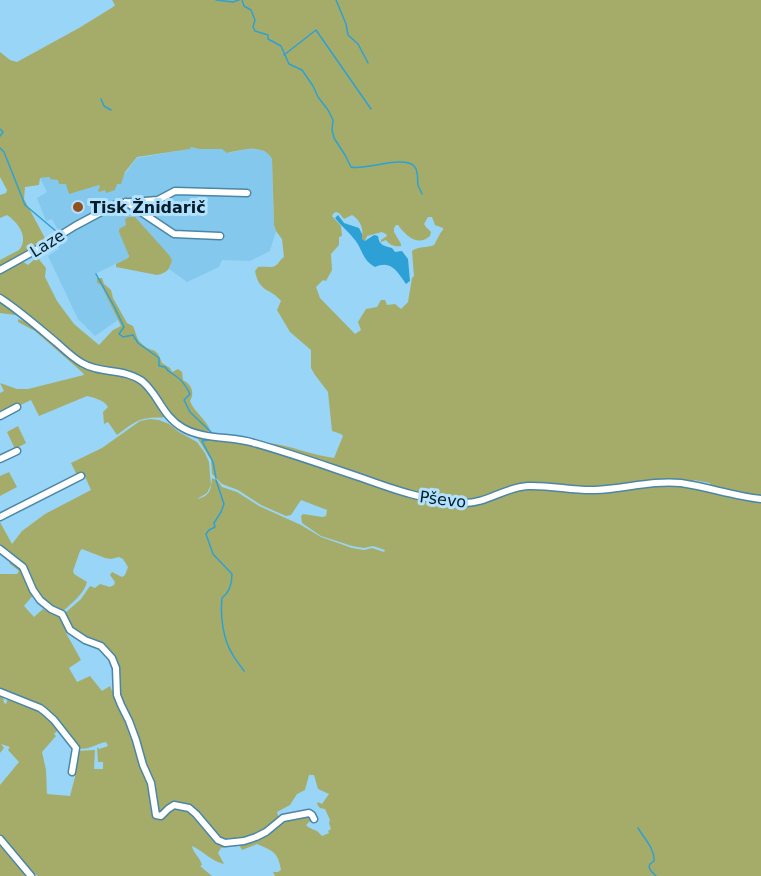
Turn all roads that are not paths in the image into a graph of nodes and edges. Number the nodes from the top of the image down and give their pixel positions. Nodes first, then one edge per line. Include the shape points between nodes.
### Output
1 (247, 194) dead end
2 (126, 202) junction
3 (219, 236) dead end
4 (0, 270) edge
5 (0, 298) edge
6 (17, 407) dead end
7 (0, 416) edge
8 (17, 451) dead end
9 (0, 459) edge
10 (81, 476) dead end
11 (761, 499) edge
12 (0, 517) edge
13 (0, 549) edge
14 (0, 692) edge
15 (72, 772) dead end
16 (314, 819) dead end
17 (0, 839) edge
18 (31, 876) edge

1 - 2 street, Laze via 175,191 158,200
2 - 3 street via 174,234
2 - 4 street, Laze via 75,226
5 - 11 street, Pševo via 82,363 141,380 170,418 193,433 250,442 400,492 472,503 526,486 578,491 661,482
6 - 7 street
8 - 9 street
10 - 12 street
13 - 16 street via 23,567 40,600 62,614 70,630 101,646 115,662 117,695 151,783 156,816 174,805 189,808 218,840 230,843 261,835 289,816 309,813
14 - 15 street via 40,708 54,720 76,748
17 - 18 street

